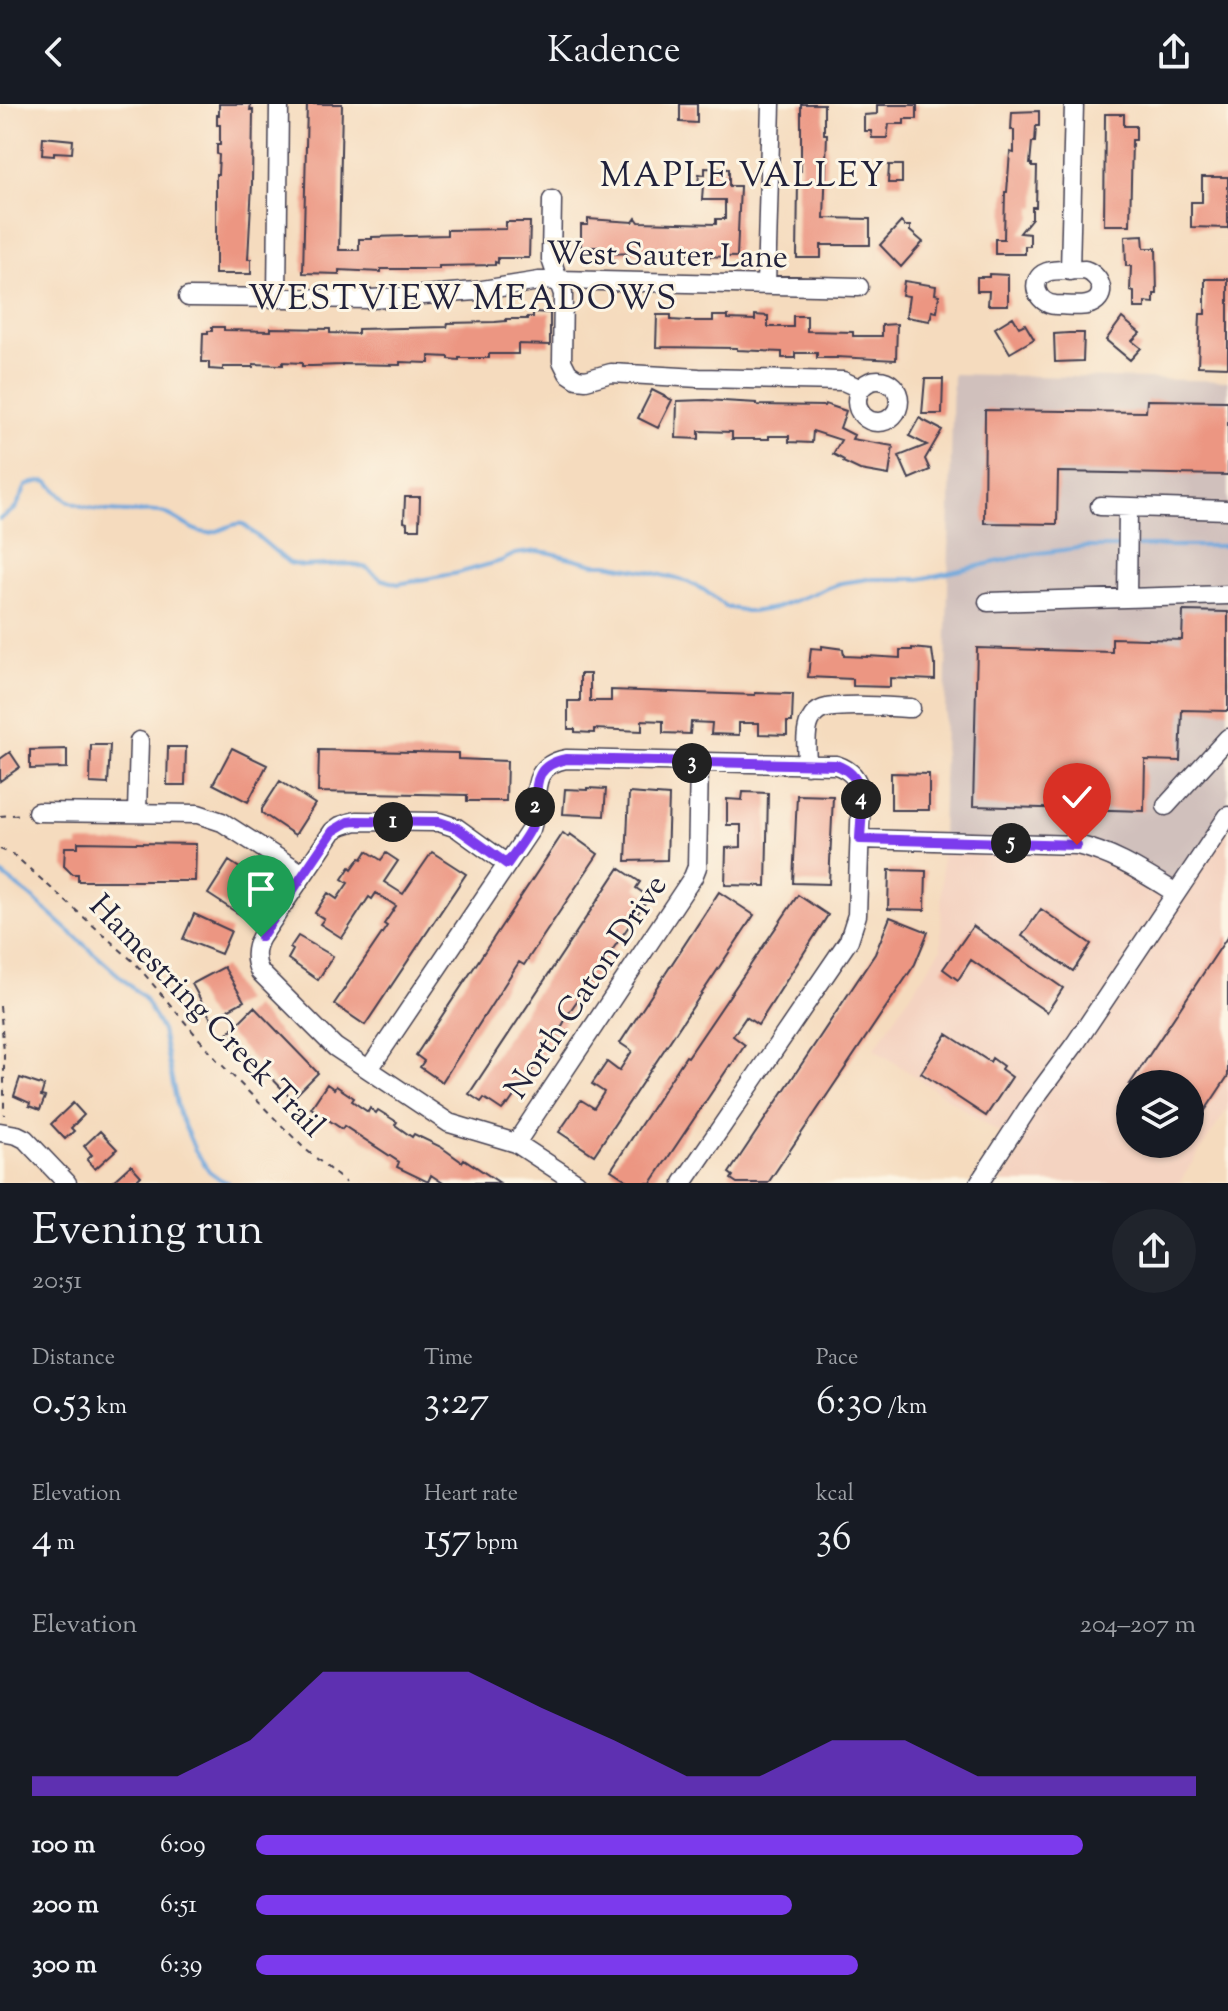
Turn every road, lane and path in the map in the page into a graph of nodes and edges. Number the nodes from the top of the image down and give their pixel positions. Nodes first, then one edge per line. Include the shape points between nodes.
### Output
1 (279, 104) edge
2 (771, 104) edge
3 (1074, 104) edge
4 (552, 200) dead end
5 (1070, 271) dead end
6 (559, 280) junction
7 (766, 285) junction
8 (859, 287) dead end
9 (188, 297) dead end
10 (277, 298) junction
11 (861, 389) dead end
12 (1100, 506) dead end
13 (1128, 508) junction
14 (1228, 510) edge
15 (1228, 595) edge
16 (1127, 598) junction
17 (988, 602) dead end
18 (911, 708) dead end
19 (1228, 738) edge
20 (139, 741) dead end
21 (699, 763) junction
22 (807, 765) junction
23 (1166, 806) dead end
24 (37, 812) joint
25 (137, 812) junction
26 (0, 816) edge
27 (1228, 816) edge
28 (860, 839) junction
29 (0, 849) edge
30 (507, 864) junction
31 (303, 874) junction
32 (1176, 893) junction
33 (0, 1006) edge
34 (369, 1069) junction
35 (7, 1133) edge
36 (516, 1143) junction
37 (67, 1183) edge
38 (346, 1183) edge
39 (577, 1183) edge
40 (683, 1183) edge
41 (979, 1183) edge

1 - 10 street
2 - 7 street
3 - 5 street
4 - 6 street via 551,259
6 - 7 street, West Sauter Lane
6 - 10 street, West Sauter Lane via 372,299
6 - 11 street via 562,361 577,379 611,373 843,381
7 - 8 street, West Sauter Lane
9 - 10 street, West Sauter Lane
12 - 13 street
13 - 14 street
13 - 16 street
15 - 16 street
16 - 17 street
18 - 22 street via 817,712 807,728
19 - 23 street
20 - 25 street
21 - 22 street
21 - 30 street via 566,759 547,766 536,785 531,829
21 - 36 street, North Caton Drive via 693,877
22 - 28 street via 836,765 854,775 861,794
24 - 25 street
24 - 26 path
25 - 31 street via 210,816
27 - 32 street
28 - 32 street via 1077,845 1119,858
28 - 40 street via 857,915 849,940
29 - 38 path, Hamestring Creek Trail via 14,855 135,963 216,1059
30 - 31 street via 449,824 356,821 333,831
30 - 34 street
31 - 34 street via 257,943 260,972 335,1047
32 - 41 street
33 - 35 path
34 - 36 street via 449,1123
35 - 37 street via 25,1139
36 - 39 street

